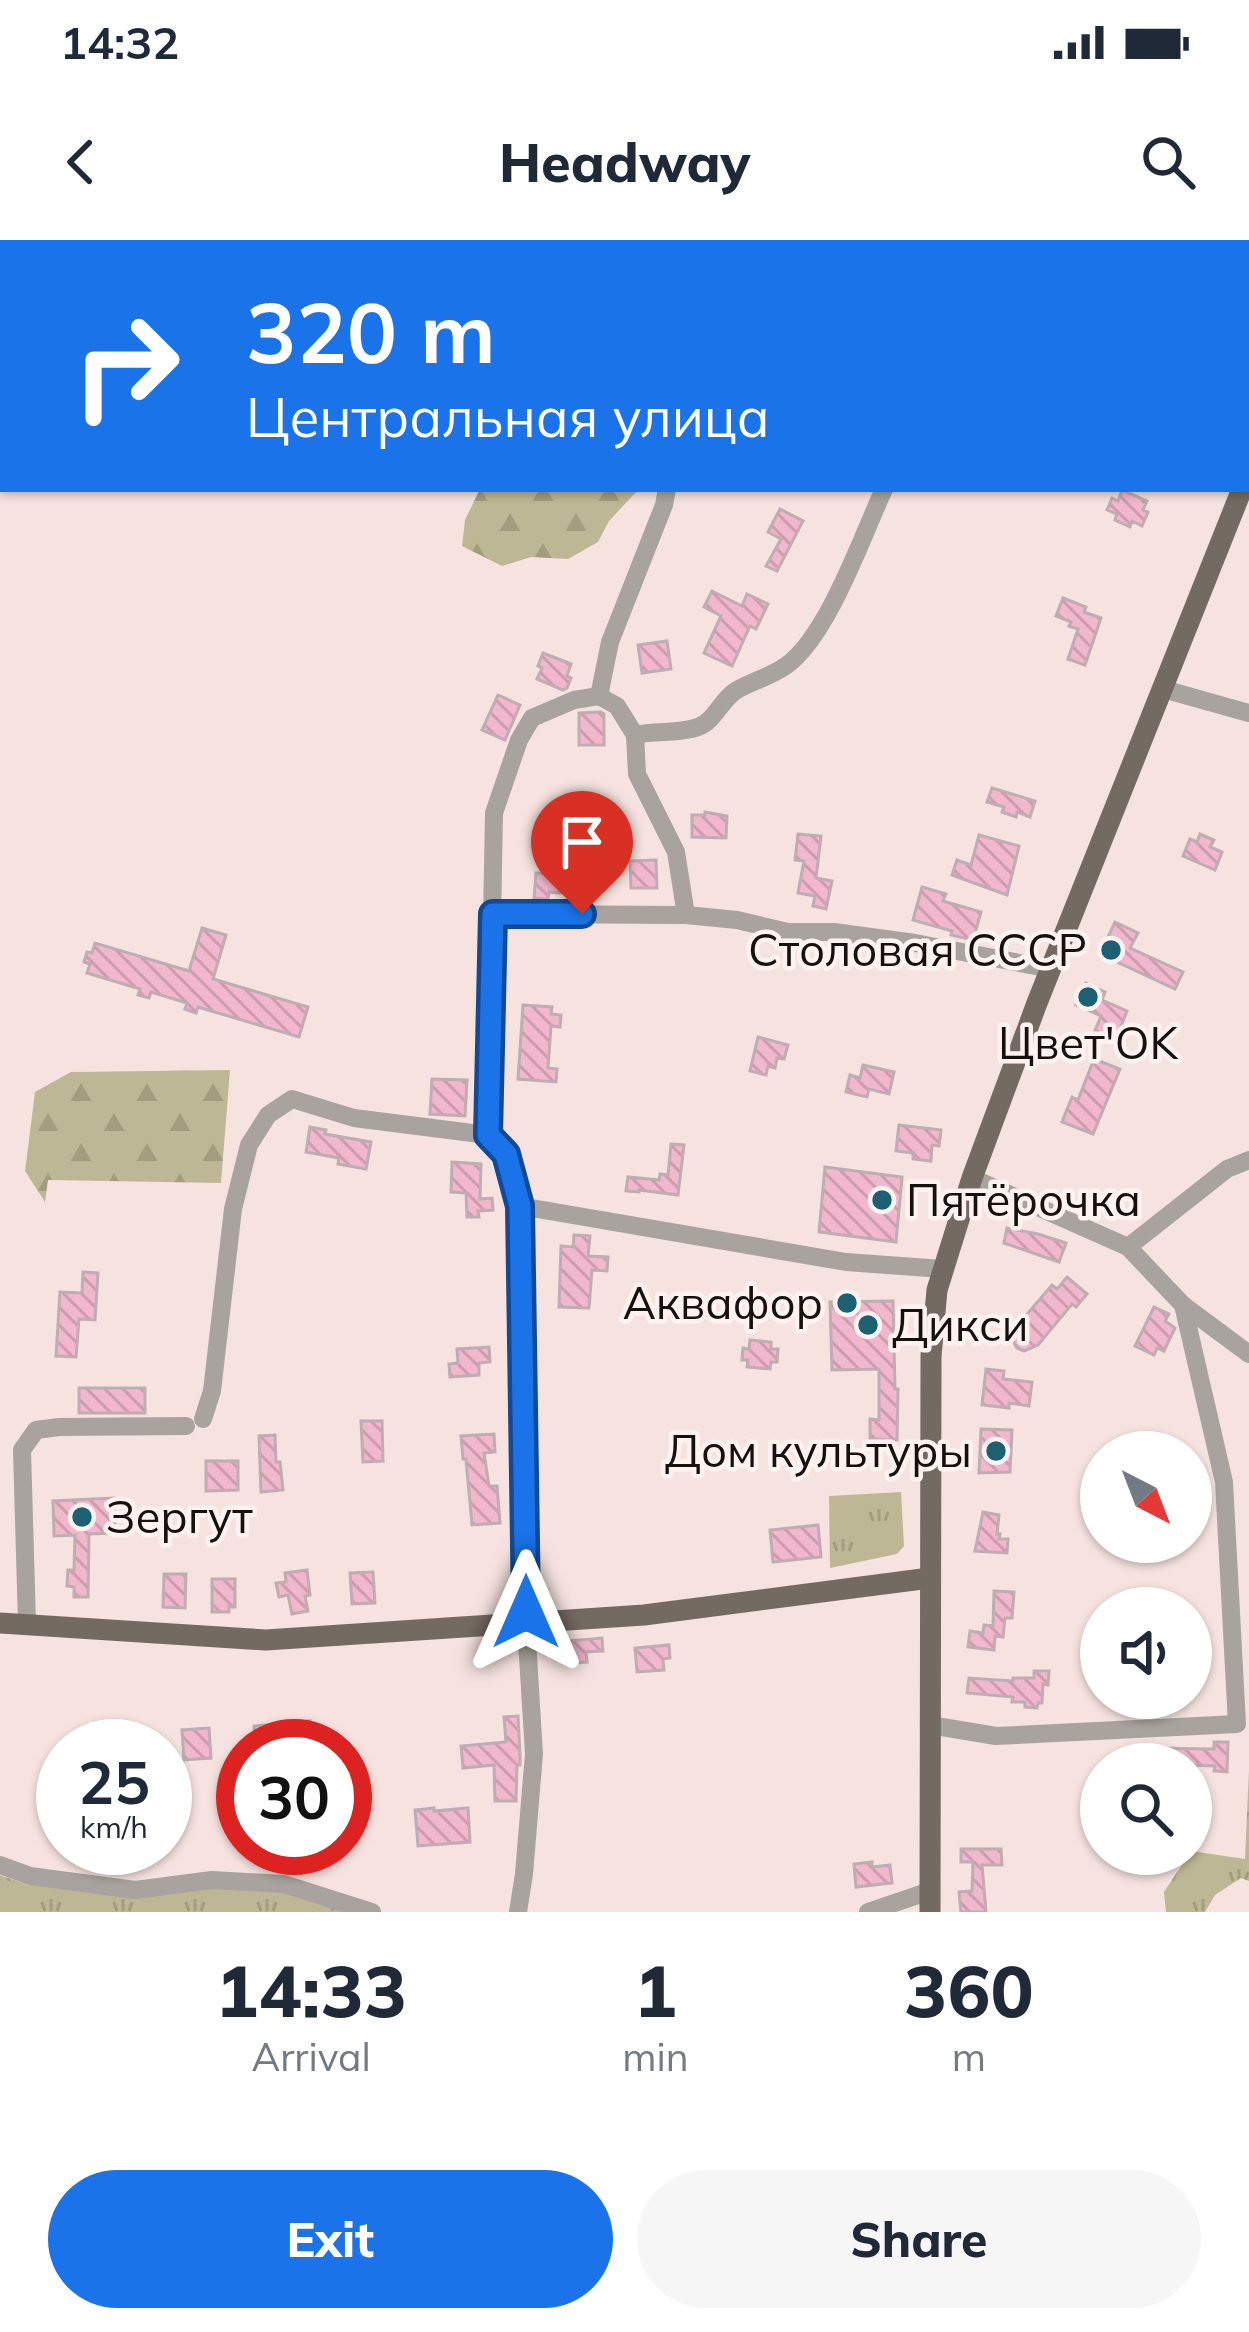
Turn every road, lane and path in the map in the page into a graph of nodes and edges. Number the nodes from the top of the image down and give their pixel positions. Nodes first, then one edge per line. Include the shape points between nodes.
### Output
1 (666, 492) edge
2 (883, 492) edge
3 (1241, 492) edge
4 (1162, 688) junction
5 (599, 696) junction
6 (1249, 713) edge
7 (635, 735) junction
8 (493, 914) junction
9 (686, 915) junction
10 (1051, 969) junction
11 (488, 1135) junction
12 (1249, 1160) edge
13 (972, 1178) junction
14 (520, 1206) junction
15 (1128, 1247) junction
16 (944, 1269) junction
17 (1183, 1305) junction
18 (1249, 1354) edge
19 (930, 1578) junction
20 (0, 1622) edge
21 (27, 1624) junction
22 (526, 1624) junction
23 (930, 1725) junction
24 (0, 1865) edge
25 (930, 1902) edge
26 (372, 1912) edge
27 (518, 1912) edge
28 (868, 1912) edge

1 - 5 street via 610,642
2 - 7 street via 805,649 734,691 703,726
3 - 4 main road
4 - 6 street
4 - 10 main road
5 - 7 street via 617,706
5 - 8 street via 532,718 519,740 494,813
7 - 9 street via 637,774 676,852
8 - 9 street
8 - 11 street
9 - 10 street
10 - 13 main road
11 - 14 street via 506,1154
11 - 21 street via 354,1118 292,1099 268,1115 249,1144 233,1209 212,1391 194,1422 36,1430 22,1450
12 - 15 street
13 - 15 street
13 - 16 main road
14 - 16 street via 846,1262
14 - 22 street
15 - 17 street
16 - 19 main road via 931,1356
17 - 18 street
17 - 23 street via 1224,1481 1237,1724 996,1736
19 - 22 main road
19 - 23 main road
20 - 21 main road
21 - 22 main road via 266,1640
22 - 27 street via 534,1754
23 - 25 main road
24 - 26 street via 135,1890 212,1880 284,1884
25 - 28 street

